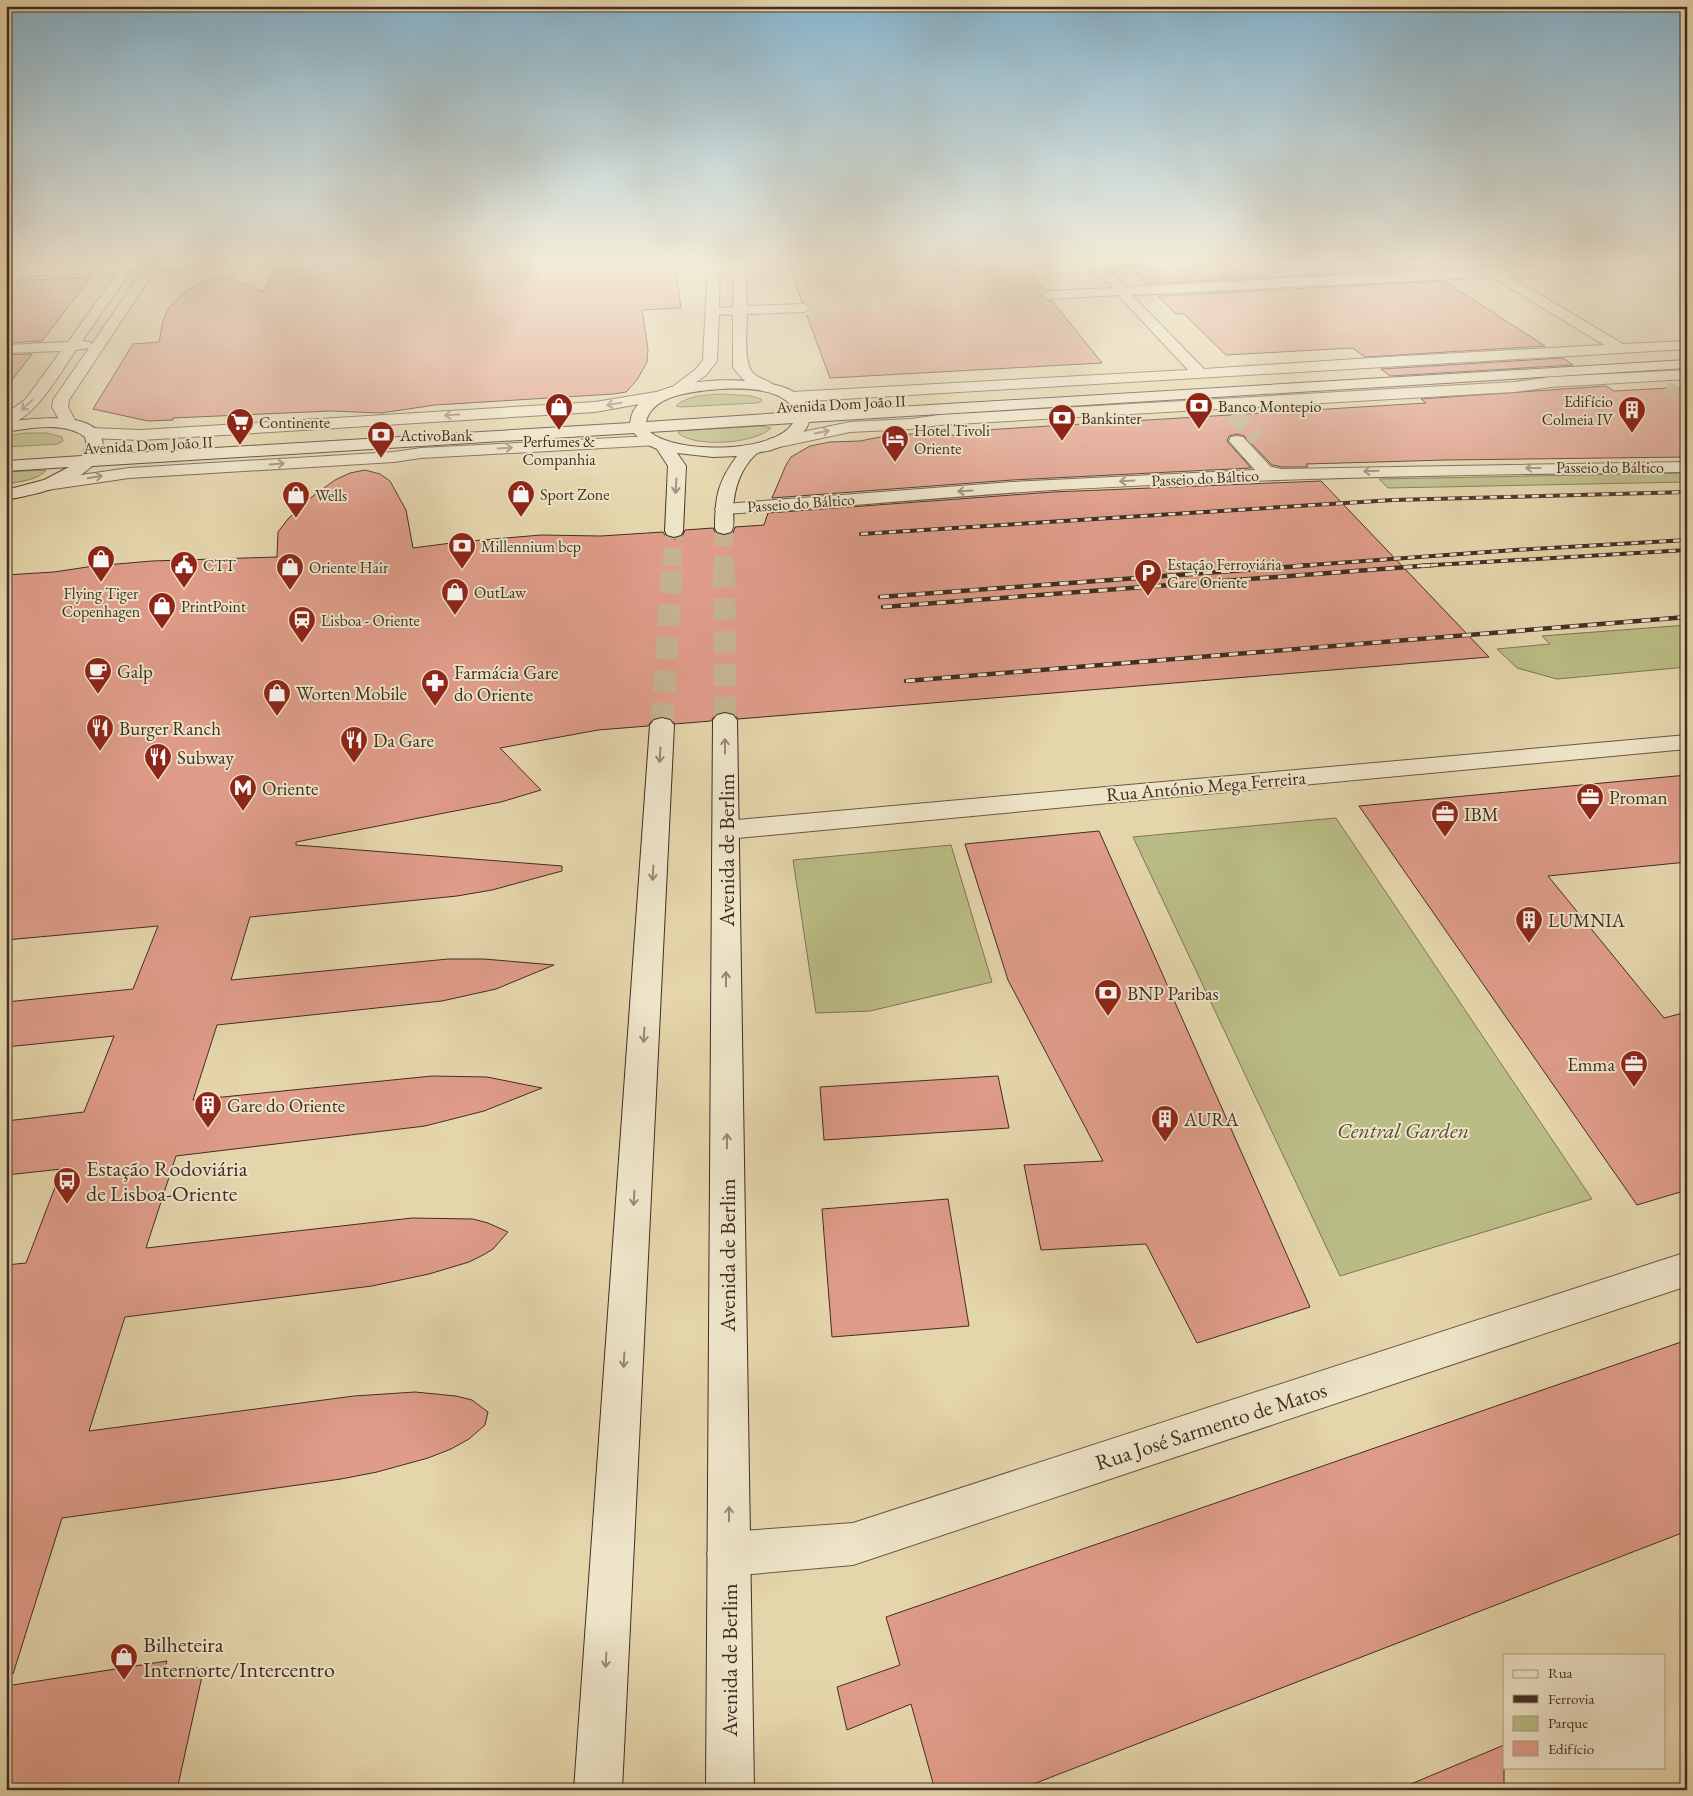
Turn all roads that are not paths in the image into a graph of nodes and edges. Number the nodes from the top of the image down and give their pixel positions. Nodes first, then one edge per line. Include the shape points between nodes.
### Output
1 (32, 348) edge
2 (71, 348) edge
3 (96, 348) edge
4 (711, 348) edge
5 (740, 348) edge
6 (1175, 348) edge
7 (1595, 348) edge
8 (1641, 348) edge
9 (6, 349) edge
10 (1621, 349) joint
11 (1598, 350) junction
12 (1687, 354) edge
13 (1502, 356) junction
14 (1163, 363) dead end
15 (1687, 364) edge
16 (1481, 366) junction
17 (1302, 368) junction
18 (1361, 373) junction
19 (1200, 374) junction
20 (1687, 374) edge
21 (1174, 375) junction
22 (1495, 376) junction
23 (1551, 382) junction
24 (1373, 383) junction
25 (769, 388) junction
26 (669, 394) junction
27 (1347, 395) junction
28 (800, 407) junction
29 (1218, 409) junction
30 (499, 412) junction
31 (902, 412) junction
32 (1233, 414) tunnel mouth
33 (939, 420) junction
34 (6, 421) edge
35 (530, 422) junction
36 (639, 422) junction
37 (69, 424) junction
38 (6, 427) edge
39 (1257, 439) tunnel mouth
40 (1238, 440) tunnel mouth
41 (658, 443) junction
42 (775, 443) junction
43 (90, 447) junction
44 (752, 449) junction
45 (6, 454) edge
46 (203, 454) junction
47 (6, 466) edge
48 (1687, 466) edge
49 (228, 467) junction
50 (1280, 474) junction
51 (47, 485) junction
52 (29, 490) junction
53 (6, 495) edge
54 (724, 508) junction
55 (8, 514) dead end
56 (724, 528) tunnel mouth
57 (674, 531) tunnel mouth
58 (725, 720) tunnel mouth
59 (662, 725) tunnel mouth
60 (1687, 742) edge
61 (726, 830) junction
62 (1687, 1269) edge
63 (729, 1554) junction
64 (598, 1790) edge
65 (730, 1790) edge

1 - 9 street
2 -> 34 street via 31,403
3 - 37 street via 61,400 60,407
4 - 26 street via 710,362 701,372
5 - 25 street via 740,367 749,378
6 - 19 street
7 - 11 street
8 - 10 street, Avenida Dom João II
10 - 11 street, Avenida Dom João II
11 - 13 street, Avenida Dom João II
12 - 16 street, Avenida Dom João II
13 - 16 street, Avenida Dom João II
13 - 17 street, Avenida Dom João II
14 - 21 street
15 - 22 street, Avenida Dom João II
16 - 18 street, Avenida Dom João II
16 - 22 street, Avenida Dom João II
17 - 18 street, Avenida Dom João II
17 - 19 street, Avenida Dom João II
18 - 24 street
18 - 28 street, Avenida Dom João II
19 - 21 street, Avenida Dom João II
20 - 23 street, Avenida Dom João II via 1662,382
21 - 28 street, Avenida Dom João II
22 - 23 street, Avenida Dom João II
22 - 24 street, Avenida Dom João II
23 - 27 street, Avenida Dom João II
24 - 27 street, Avenida Dom João II
24 - 31 street, Avenida Dom João II
25 - 26 street, Avenida Dom João II via 722,384
25 - 28 street
26 -> 30 street, Avenida Dom João II via 594,407
26 - 36 street via 646,407
27 - 29 street, Avenida Dom João II
28 - 31 street, Avenida Dom João II
28 - 36 street, Avenida Dom João II
28 - 42 street via 801,426
29 - 32 street
29 - 33 street, Avenida Dom João II via 1204,404
30 - 35 street, Avenida Dom João II
30 -> 43 street, Avenida Dom João II via 141,435
31 - 33 street, Avenida Dom João II
42 -> 33 street, Avenida Dom João II via 850,427
35 - 36 street, Avenida Dom João II
35 - 43 street, Avenida Dom João II
36 - 41 street via 644,435
36 - 46 street, Avenida Dom João II
37 - 38 street
37 - 43 street via 78,426
39 - 50 street via 1285,469
40 - 50 street via 1265,471
41 - 44 street, Avenida Dom João II via 700,452
49 -> 41 street, Avenida Dom João II via 606,442
41 -> 57 street via 677,466
42 - 44 street, Avenida Dom João II
43 - 45 street, Avenida Dom João II
43 - 46 street, Avenida Dom João II
43 - 47 street, Avenida Dom João II
43 - 51 street via 63,478
44 - 54 street via 729,479
46 - 49 street, Avenida Dom João II
48 -> 50 street, Passeio do Báltico via 1450,468
51 -> 49 street, Avenida Dom João II via 111,475
50 -> 54 street, Passeio do Báltico via 1051,485
51 - 52 street
52 - 53 street
52 - 55 street
54 - 56 street
61 -> 58 street, Avenida de Berlim
59 -> 64 street
60 - 61 street, Rua António Mega Ferreira
63 -> 61 street, Avenida de Berlim
62 - 63 street, Rua José Sarmento de Matos via 854,1544
63 - 65 street, Avenida de Berlim

